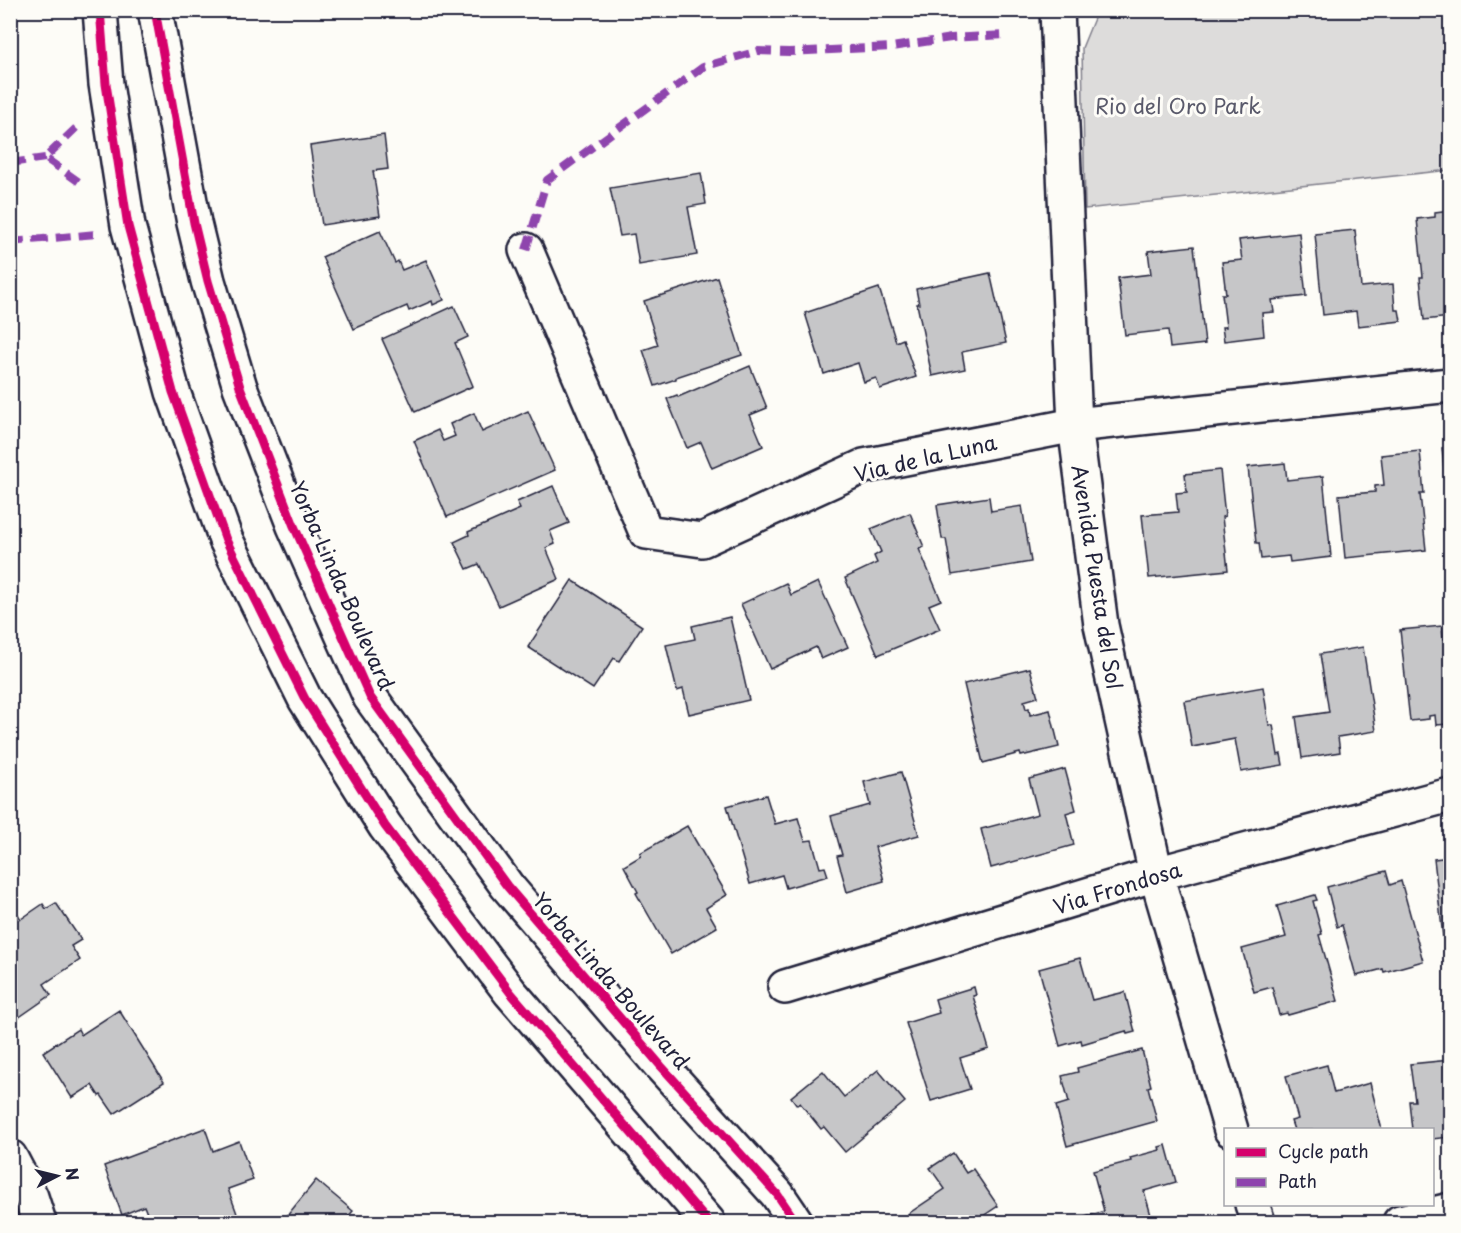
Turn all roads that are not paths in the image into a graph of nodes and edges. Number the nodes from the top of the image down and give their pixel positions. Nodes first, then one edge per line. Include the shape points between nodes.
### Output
1 (100, 10) edge
2 (155, 10) edge
3 (1057, 10) edge
4 (526, 250) dead end
5 (1450, 385) edge
6 (1075, 425) junction
7 (1450, 795) edge
8 (1156, 874) junction
9 (785, 987) dead end
10 (1230, 1128) edge
11 (10, 1157) edge
12 (1253, 1206) edge
13 (1450, 1210) edge
14 (39, 1222) edge
15 (708, 1222) edge
16 (796, 1222) edge
17 (1258, 1222) edge
18 (1400, 1222) edge

1 - 15 street via 106,84 128,226 173,393 226,540 305,699 384,826 510,992
2 - 16 street, Yorba Linda Boulevard via 194,223 237,376 294,526 370,697 507,886 777,1194
3 - 6 street, Avenida Puesta del Sol
4 - 6 street, Via de la Luna via 646,532 702,540 864,466
5 - 6 street, Via de la Luna
6 - 8 street, Avenida Puesta del Sol via 1101,625
7 - 8 street, Via Frondosa
8 - 9 street, Via Frondosa
8 - 10 street, Avenida Puesta del Sol
11 - 14 street
12 - 17 street
13 - 18 street

